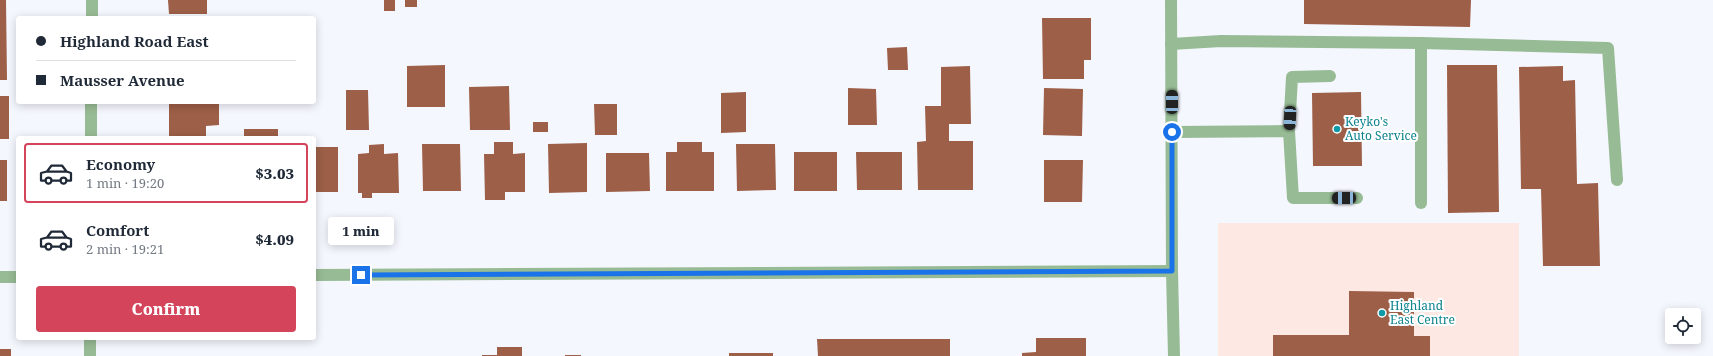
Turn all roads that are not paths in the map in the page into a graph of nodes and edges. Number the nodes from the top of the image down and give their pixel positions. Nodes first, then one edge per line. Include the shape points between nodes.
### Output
1 (92, 0) edge
2 (1171, 0) edge
3 (92, 16) edge
4 (1421, 43) junction
5 (1171, 44) junction
6 (1330, 76) dead end
7 (91, 104) edge
8 (1289, 131) junction
9 (1172, 132) junction
10 (91, 136) edge
11 (1617, 180) dead end
12 (1357, 198) dead end
13 (1421, 203) dead end
14 (1172, 271) junction
15 (316, 275) edge
16 (0, 277) edge
17 (16, 277) edge
18 (90, 340) edge
19 (90, 356) edge
20 (1174, 356) edge

1 - 3 street
2 - 5 street
4 - 5 street via 1220,41
4 - 11 street via 1608,48
4 - 13 street
5 - 9 street
6 - 8 street via 1292,77
7 - 10 street
8 - 9 street
8 - 12 street via 1293,198
9 - 14 street
14 - 15 street
14 - 20 street
16 - 17 street
18 - 19 street

